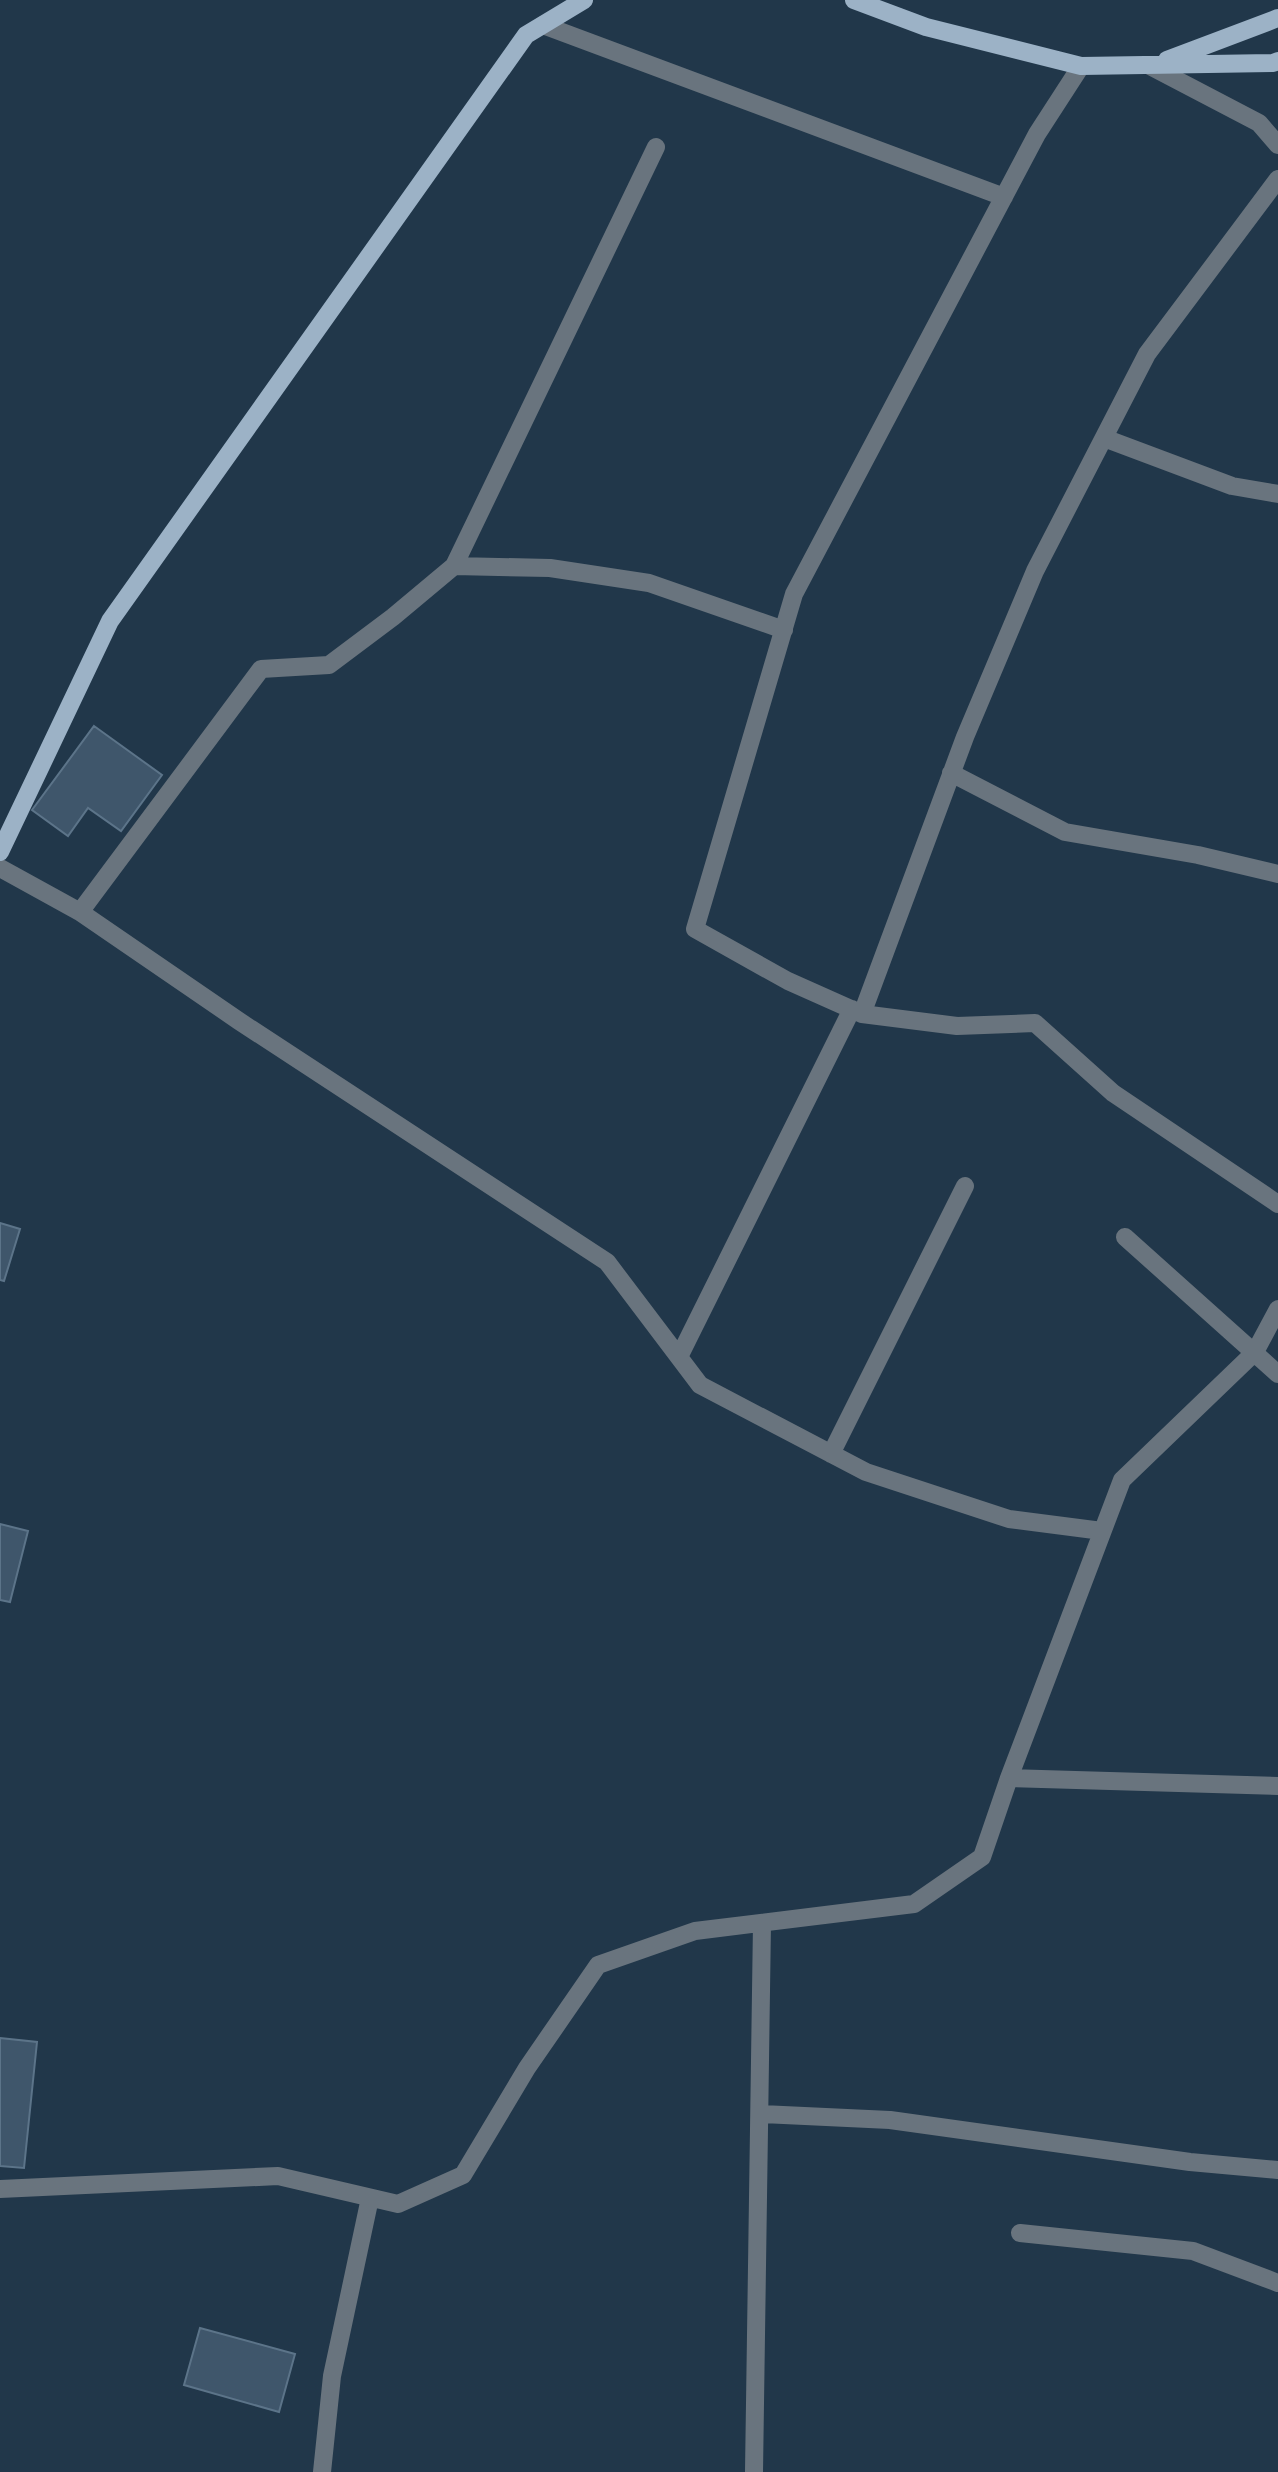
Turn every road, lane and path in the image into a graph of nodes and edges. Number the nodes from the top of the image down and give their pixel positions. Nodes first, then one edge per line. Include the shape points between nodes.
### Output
1 (584, 0) edge
2 (853, 0) edge
3 (1278, 18) edge
4 (543, 25) junction
5 (1278, 61) edge
6 (1081, 65) junction
7 (1150, 66) junction
8 (1278, 145) edge
9 (656, 147) dead end
10 (1278, 179) edge
11 (1004, 197) junction
12 (1104, 438) junction
13 (1278, 494) edge
14 (454, 566) junction
15 (784, 630) junction
16 (951, 773) junction
17 (0, 852) edge
18 (0, 868) edge
19 (1278, 874) edge
20 (80, 912) junction
21 (857, 1011) junction
22 (965, 1186) dead end
23 (1278, 1204) edge
24 (1125, 1237) dead end
25 (1278, 1309) edge
26 (1255, 1352) junction
27 (679, 1357) junction
28 (1278, 1374) edge
29 (831, 1454) junction
30 (1102, 1531) junction
31 (1009, 1778) junction
32 (1278, 1786) edge
33 (762, 1923) junction
34 (760, 2114) junction
35 (1278, 2170) edge
36 (0, 2189) edge
37 (370, 2198) junction
38 (1020, 2233) dead end
39 (1278, 2283) edge
40 (322, 2472) edge
41 (754, 2472) edge

1 - 4 main road
2 - 6 main road via 926,27
3 - 7 main road
4 - 11 street
4 - 17 main road via 526,35 110,621
5 - 7 main road
6 - 7 main road
6 - 11 street
7 - 8 street via 1259,123
9 - 14 street
10 - 12 street via 1147,355
11 - 15 street via 794,594
12 - 13 street via 1232,486
12 - 16 street via 1035,571
14 - 15 street via 550,568 649,583
14 - 20 street via 329,665 261,669
15 - 21 street via 695,929 788,981
16 - 19 street via 1065,832
16 - 21 street
18 - 20 street
20 - 27 street via 607,1262
21 - 23 street via 957,1026 1035,1023 1113,1093
21 - 27 street
22 - 29 street
24 - 26 street
25 - 26 street
26 - 28 street
26 - 30 street via 1122,1480
27 - 29 street via 700,1385
29 - 30 street via 866,1472 1009,1519
30 - 31 street
31 - 32 street
31 - 33 street via 982,1857 914,1904
33 - 34 street
33 - 37 street via 695,1931 598,1965 527,2068 463,2175 398,2204
34 - 35 street via 890,2120
34 - 41 street
36 - 37 street via 278,2176
37 - 40 street via 332,2376
38 - 39 street via 1193,2251

